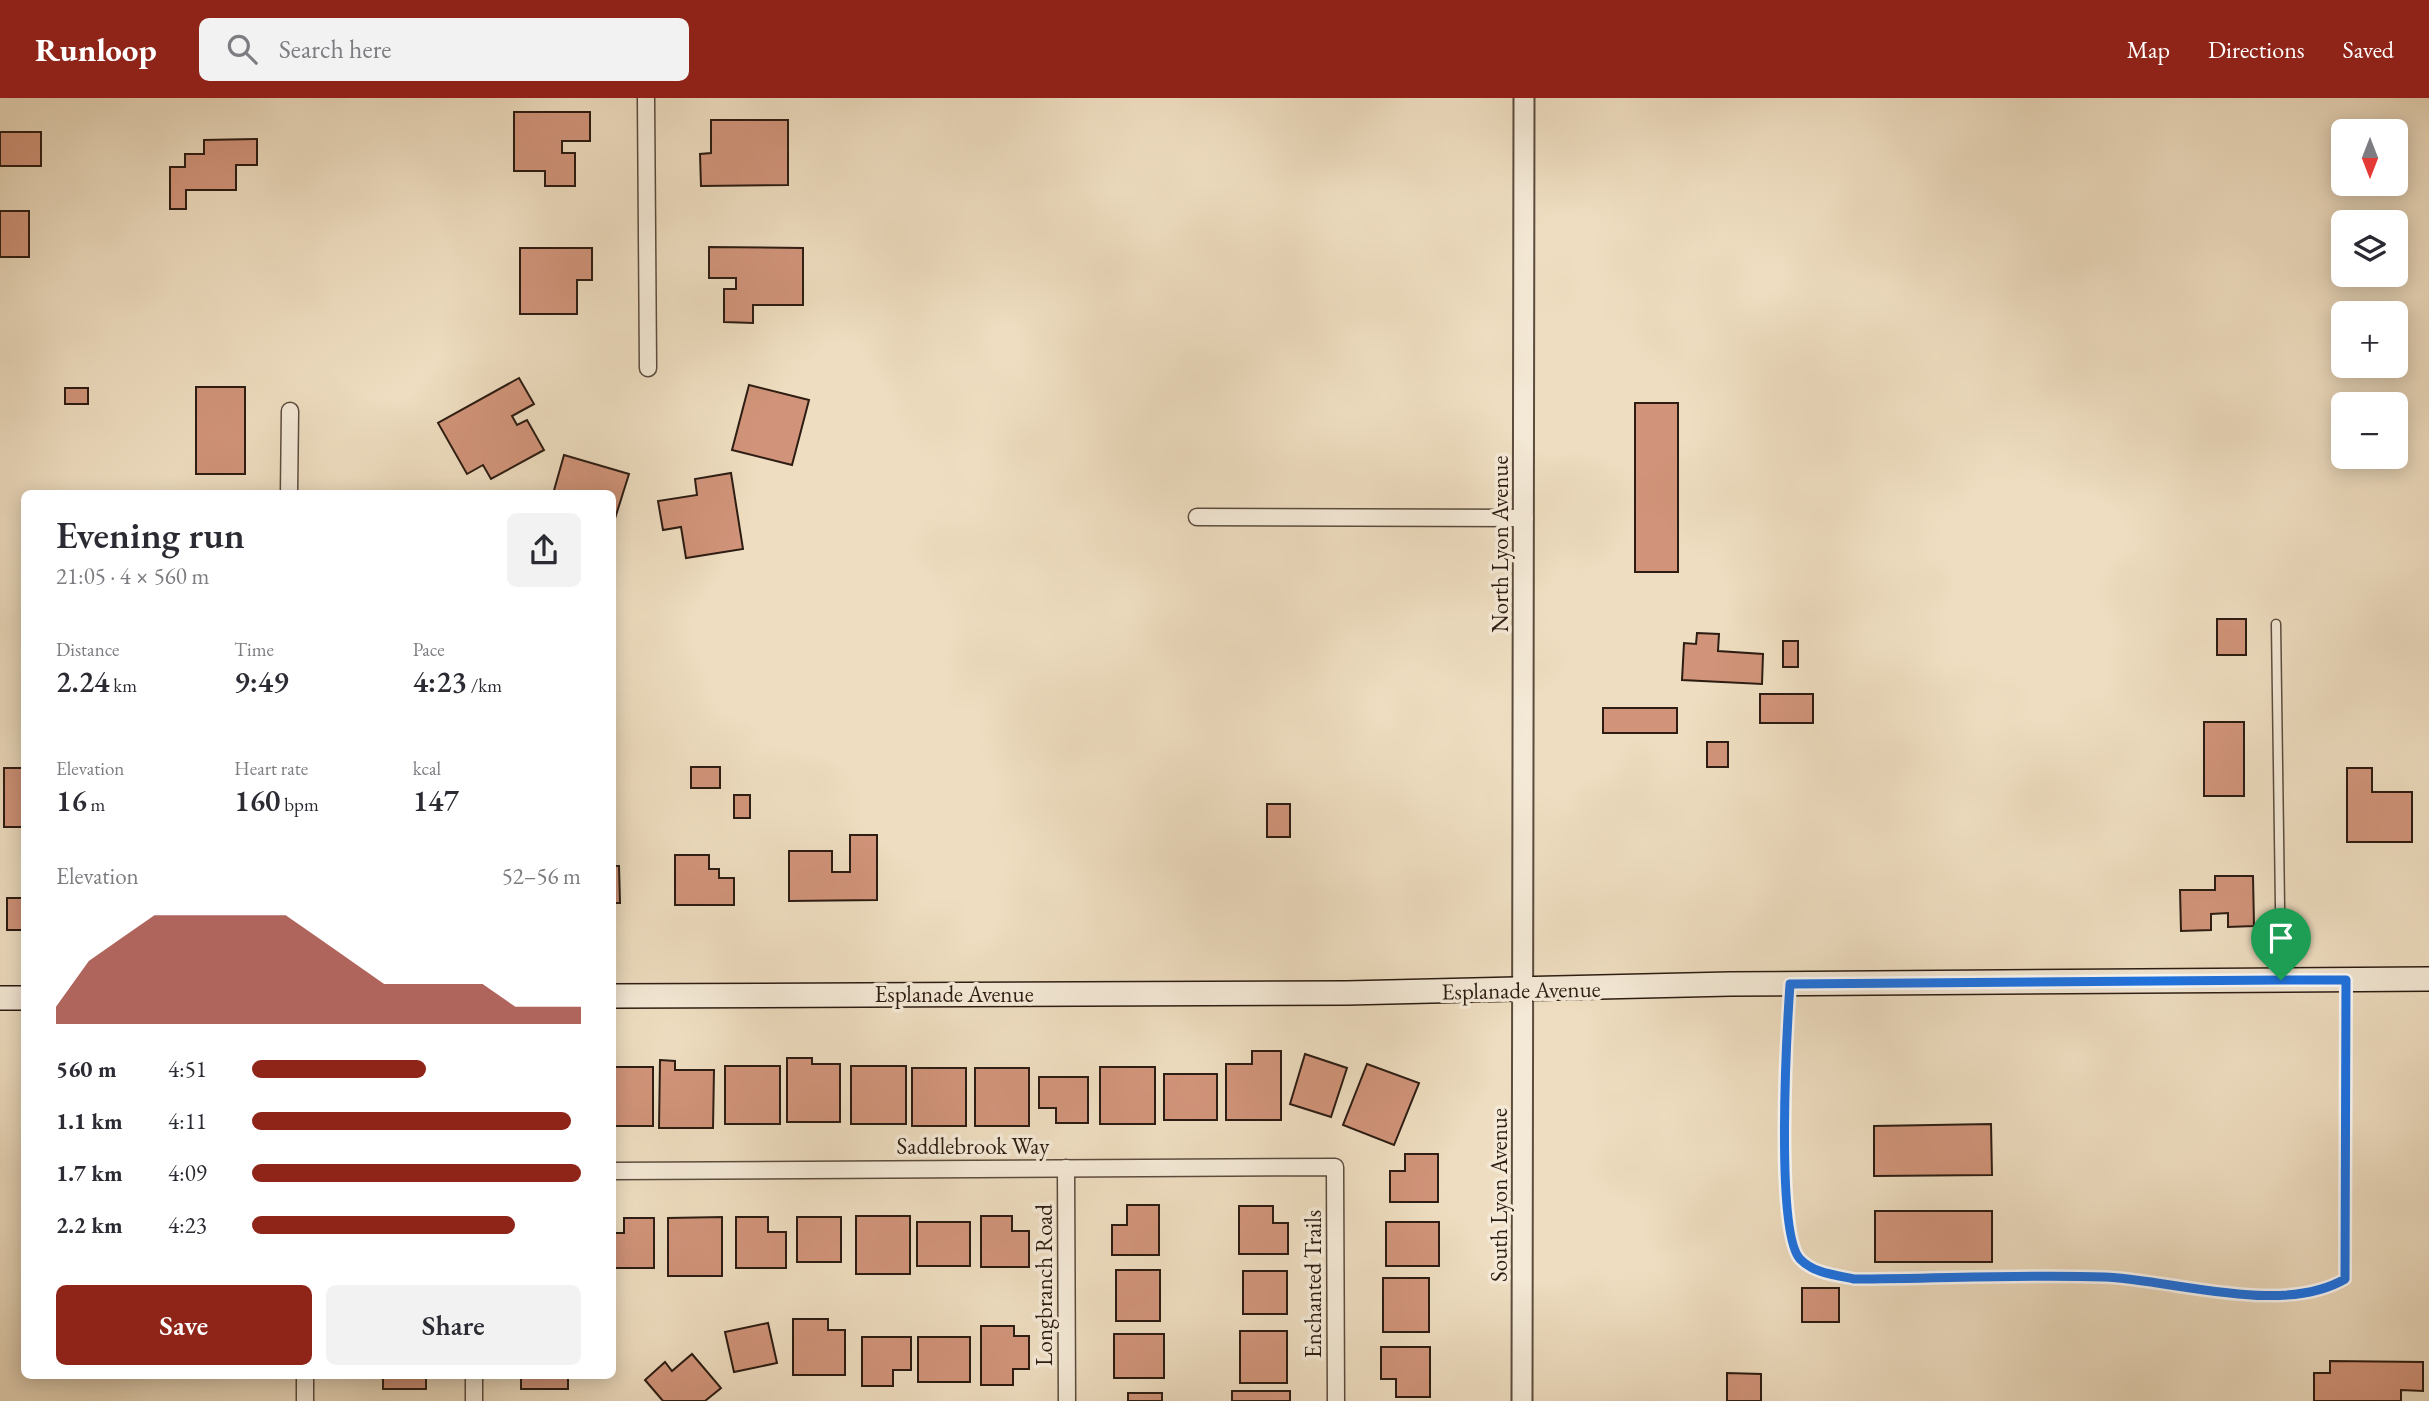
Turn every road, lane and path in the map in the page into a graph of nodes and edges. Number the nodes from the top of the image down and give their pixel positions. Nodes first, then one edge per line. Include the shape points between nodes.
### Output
1 (646, 98) edge
2 (1524, 98) edge
3 (648, 368) dead end
4 (290, 411) dead end
5 (289, 490) edge
6 (1197, 517) dead end
7 (1525, 518) junction
8 (2277, 624) dead end
9 (2429, 979) edge
10 (2281, 980) junction
11 (2346, 980) junction
12 (1790, 984) junction
13 (1525, 990) junction
14 (616, 996) edge
15 (0, 998) edge
16 (21, 998) edge
17 (1335, 1167) joint
18 (1066, 1168) junction
19 (616, 1171) edge
20 (305, 1379) edge
21 (474, 1379) edge
22 (305, 1401) edge
23 (474, 1401) edge
24 (1068, 1401) edge
25 (1336, 1401) edge
26 (1522, 1401) edge

1 - 3 street
2 - 7 street, North Lyon Avenue
4 - 5 street
6 - 7 street
7 - 13 street, North Lyon Avenue
8 - 10 lane
9 - 11 main road, Esplanade Avenue
10 - 11 main road, Esplanade Avenue
10 - 12 main road, Esplanade Avenue
11 - 12 lane via 2345,1279 2329,1288 2284,1297 2105,1277 1854,1279 1815,1270 1798,1258 1786,1217
12 - 13 main road, Esplanade Avenue
13 - 14 main road, Esplanade Avenue
13 - 26 street, South Lyon Avenue
15 - 16 main road
17 - 18 street, Saddlebrook Way
17 - 25 street, Enchanted Trails
18 - 19 street, Saddlebrook Way
18 - 24 street, Longbranch Road
20 - 22 street
21 - 23 street

